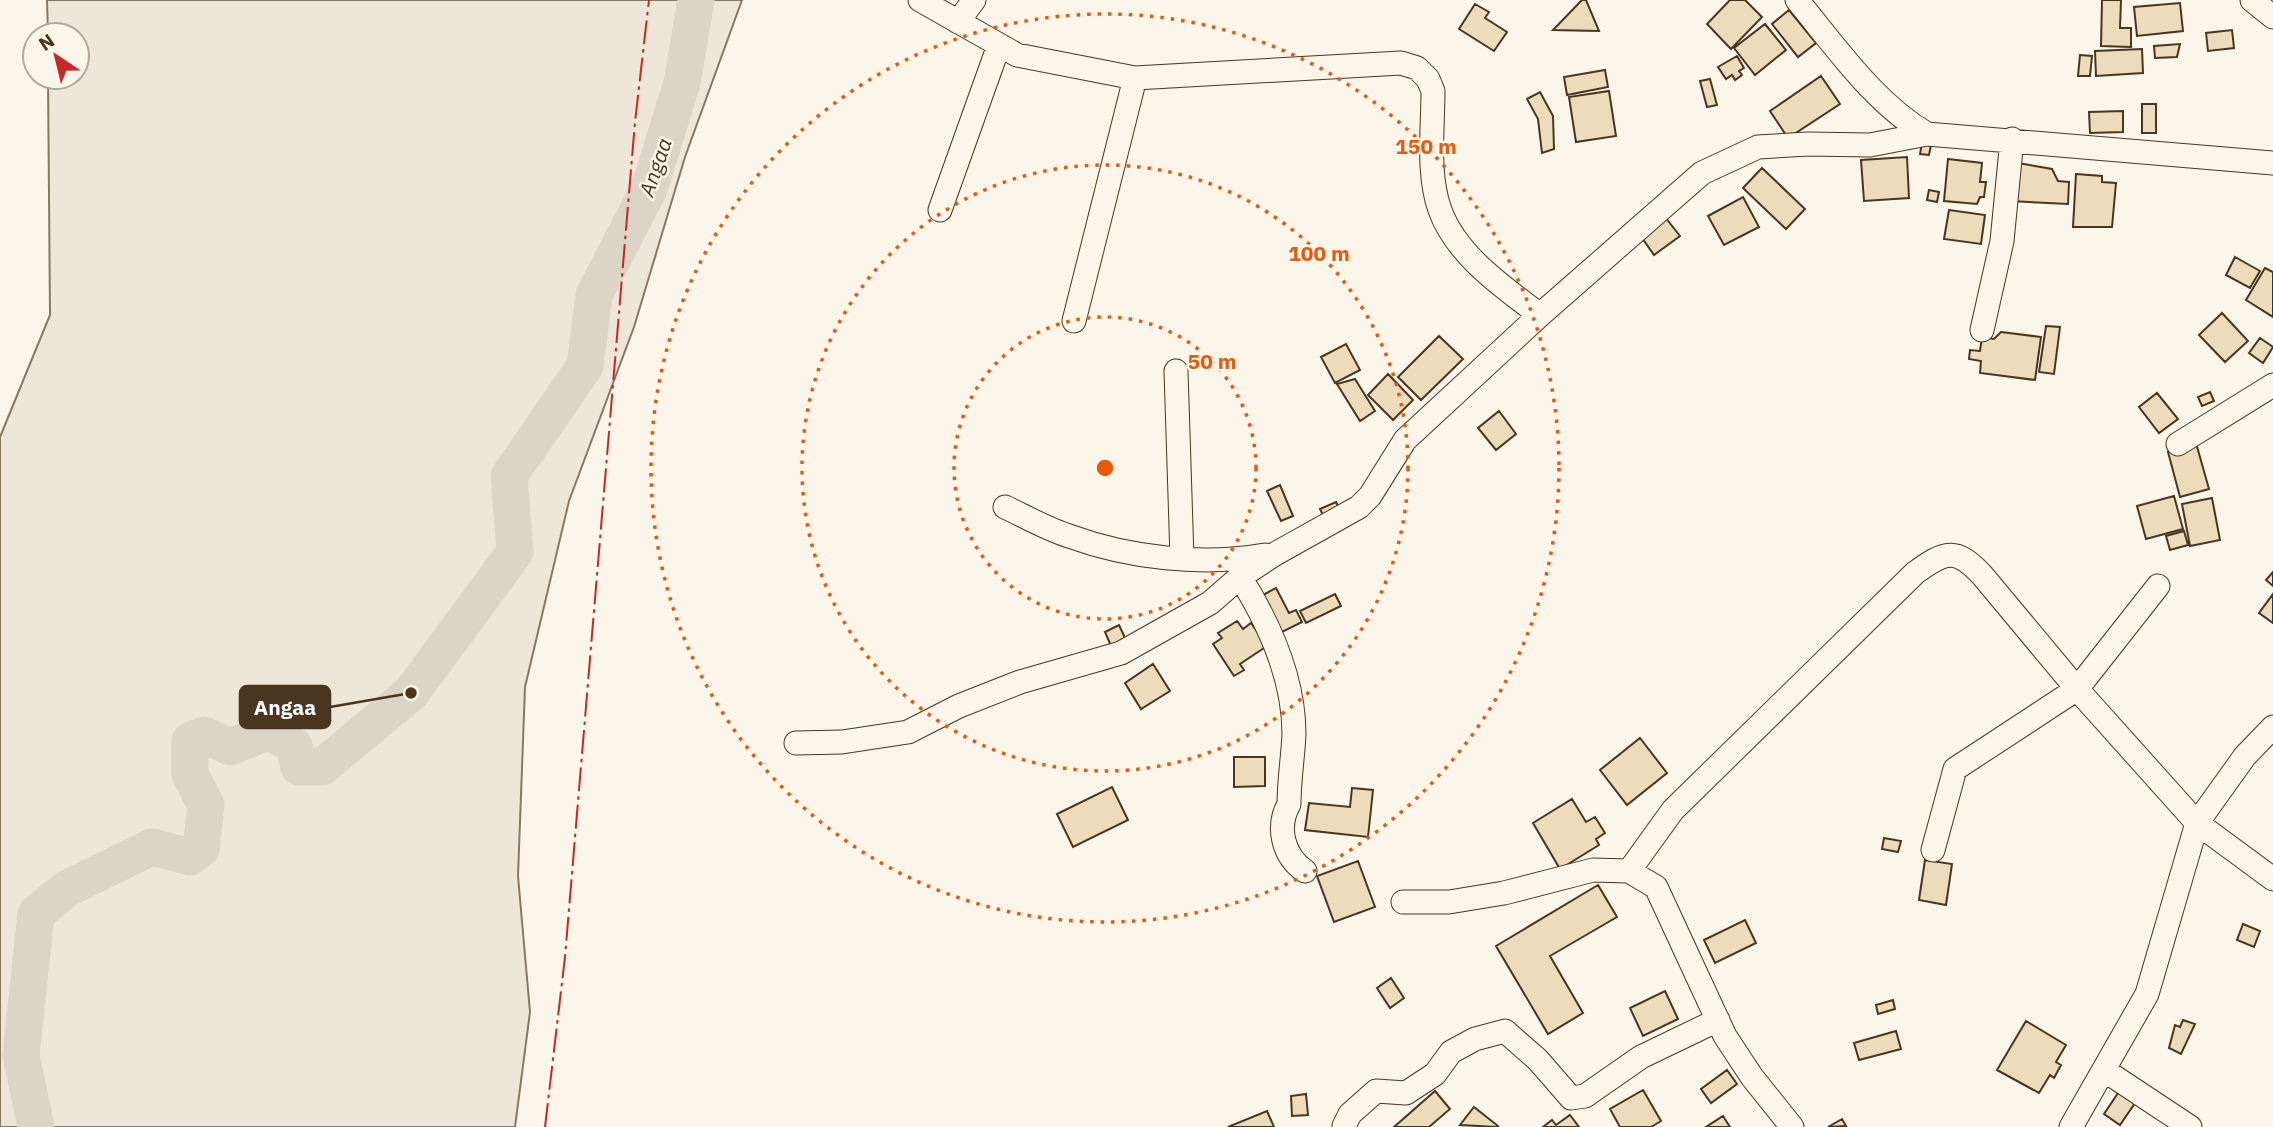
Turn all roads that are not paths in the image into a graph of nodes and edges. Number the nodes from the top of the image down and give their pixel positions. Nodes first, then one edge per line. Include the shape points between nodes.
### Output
1 (920, 0) edge
2 (974, 0) edge
3 (1797, 0) edge
4 (2252, 0) edge
5 (2273, 17) edge
6 (958, 22) junction
7 (999, 45) junction
8 (1135, 78) junction
9 (1927, 134) junction
10 (2012, 139) junction
11 (2273, 163) edge
12 (940, 210) dead end
13 (1540, 315) junction
14 (1074, 320) dead end
15 (1982, 330) dead end
16 (1177, 371) dead end
17 (2273, 385) edge
18 (2178, 444) dead end
19 (1005, 507) dead end
20 (1275, 554) junction
21 (1182, 558) junction
22 (1240, 577) junction
23 (2158, 586) dead end
24 (2077, 689) junction
25 (2273, 727) edge
26 (796, 743) dead end
27 (2197, 823) junction
28 (1933, 850) dead end
29 (1305, 871) dead end
30 (1629, 871) junction
31 (2273, 879) edge
32 (1403, 902) dead end
33 (1718, 1020) junction
34 (2104, 1070) junction
35 (1344, 1126) edge
36 (1791, 1127) edge
37 (2071, 1127) edge
38 (2190, 1127) edge

1 - 6 street
2 - 6 street
3 - 9 street via 1869,85 1903,120
4 - 5 street
6 - 7 street
7 - 8 street via 1017,55
7 - 12 street
8 - 13 street via 1342,64 1401,63 1417,68 1433,91 1434,186 1440,210 1476,261
8 - 14 street
9 - 10 street
9 - 13 street via 1870,145 1758,147 1702,173
10 - 11 street
10 - 15 street via 2004,231
13 - 20 street via 1405,440 1359,507
16 - 21 street
17 - 18 street
19 - 21 street via 1068,536 1119,550
20 - 21 street via 1228,562
20 - 22 street
22 - 26 street via 1210,603 1121,653 1020,682 908,732 842,742
22 - 29 street via 1258,606 1289,679 1294,734 1282,837 1296,865
23 - 24 street
24 - 27 street
24 - 28 street via 1955,769
24 - 30 street via 1966,558 1946,555 1915,573 1673,810
25 - 27 street via 2245,756
27 - 31 street
27 - 34 street via 2147,994
30 - 32 street via 1593,870 1449,902
30 - 33 street via 1656,887
33 - 35 street via 1641,1057 1585,1096 1571,1098 1505,1031 1490,1033 1451,1052 1435,1074 1406,1093 1376,1091
33 - 36 street via 1752,1077
34 - 37 street
34 - 38 street

